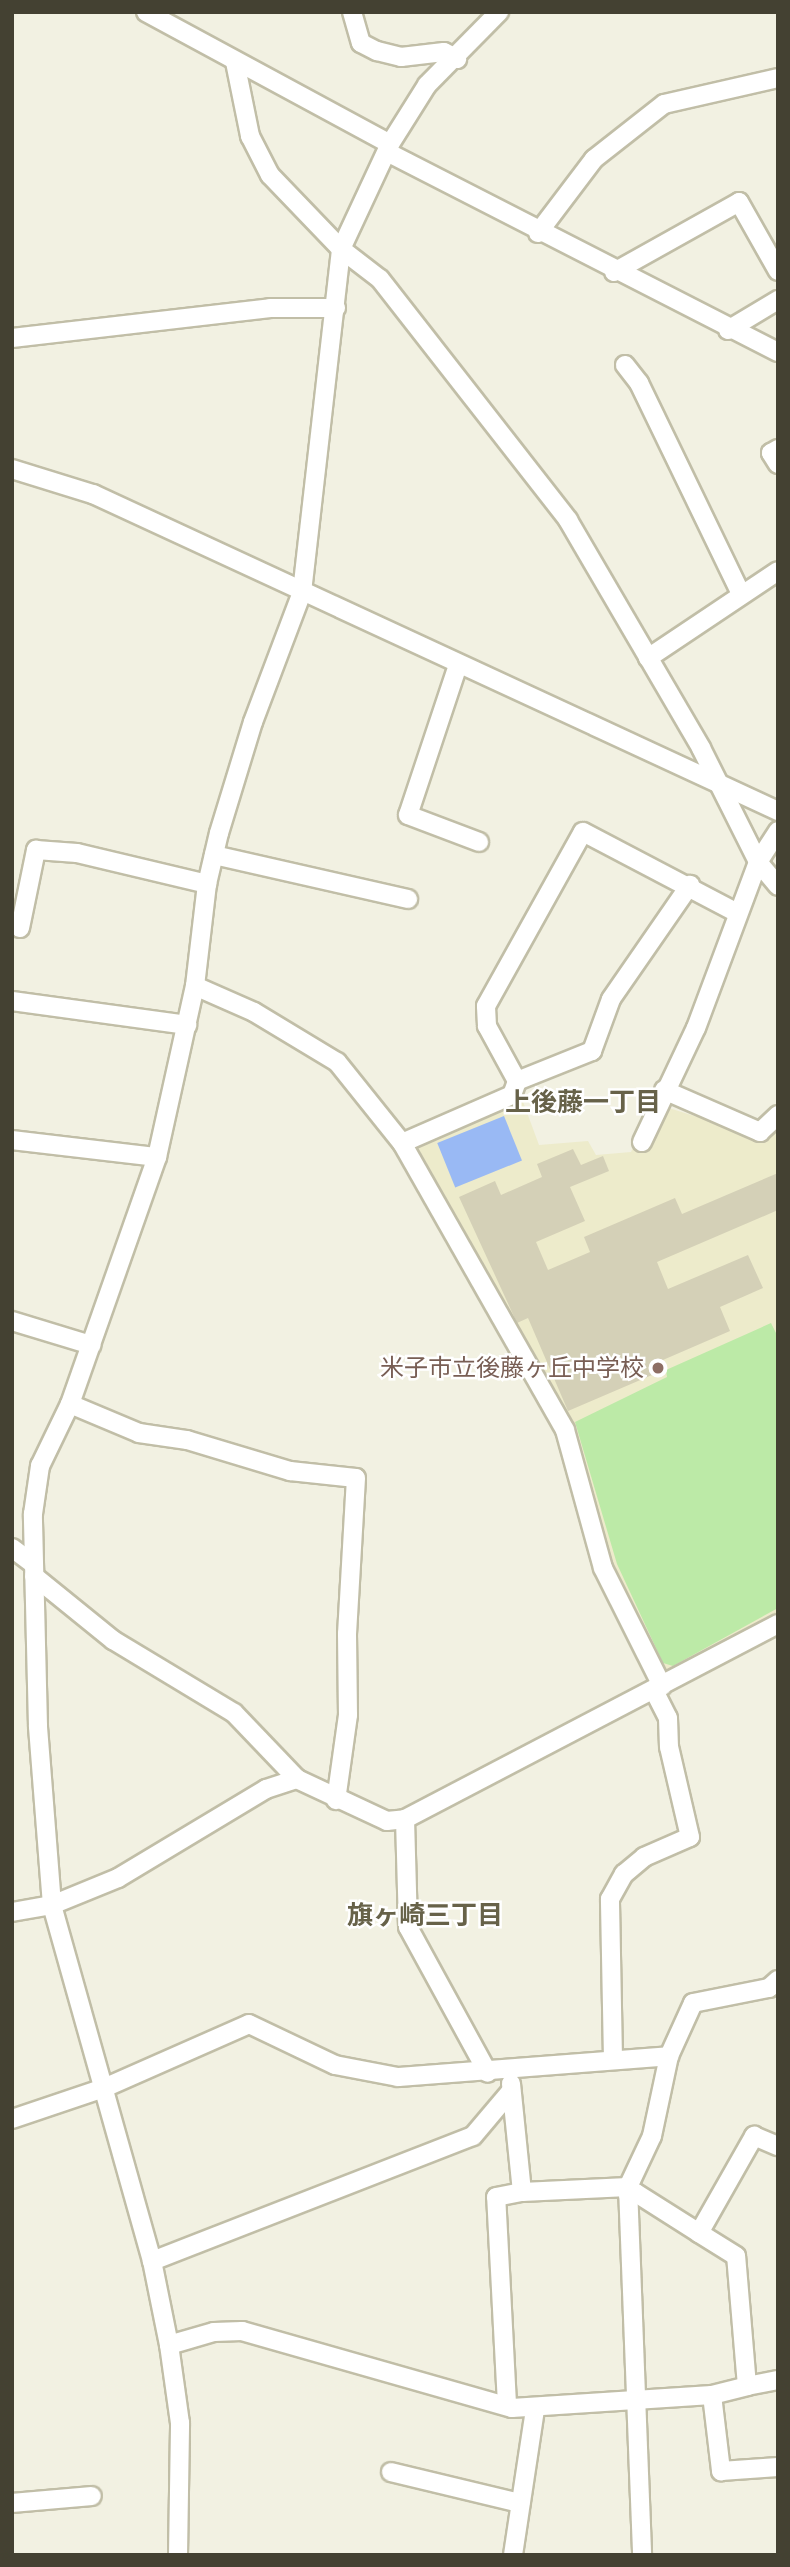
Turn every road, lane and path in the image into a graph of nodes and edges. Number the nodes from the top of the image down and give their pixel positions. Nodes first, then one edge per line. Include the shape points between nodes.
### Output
1 (146, 12) edge
2 (352, 12) edge
3 (499, 12) edge
4 (457, 60) junction
5 (235, 62) junction
6 (778, 78) edge
7 (389, 148) junction
8 (538, 233) junction
9 (341, 249) junction
10 (778, 271) edge
11 (614, 272) junction
12 (778, 300) edge
13 (336, 308) junction
14 (728, 330) junction
15 (12, 338) edge
16 (778, 352) edge
17 (625, 365) dead end
18 (778, 449) edge
19 (778, 464) edge
20 (12, 469) edge
21 (778, 571) edge
22 (302, 592) junction
23 (741, 594) junction
24 (648, 658) junction
25 (458, 665) junction
26 (719, 786) junction
27 (778, 811) edge
28 (778, 831) edge
29 (479, 842) dead end
30 (215, 855) junction
31 (758, 863) junction
32 (207, 884) junction
33 (690, 885) junction
34 (778, 886) edge
35 (408, 899) dead end
36 (737, 913) junction
37 (20, 928) dead end
38 (195, 986) junction
39 (12, 1001) edge
40 (187, 1025) junction
41 (517, 1081) junction
42 (664, 1090) junction
43 (778, 1115) edge
44 (12, 1140) edge
45 (642, 1142) dead end
46 (402, 1143) junction
47 (157, 1157) junction
48 (12, 1321) edge
49 (91, 1345) junction
50 (69, 1404) junction
51 (12, 1548) edge
52 (33, 1570) junction
53 (778, 1624) edge
54 (658, 1688) junction
55 (297, 1779) junction
56 (336, 1800) junction
57 (405, 1819) junction
58 (52, 1905) junction
59 (12, 1912) edge
60 (778, 1980) edge
61 (669, 2056) junction
62 (613, 2059) junction
63 (510, 2071) junction
64 (488, 2073) junction
65 (104, 2088) junction
66 (512, 2091) junction
67 (12, 2119) edge
68 (778, 2146) edge
69 (628, 2191) junction
70 (522, 2192) junction
71 (699, 2233) junction
72 (152, 2261) junction
73 (169, 2345) junction
74 (778, 2380) edge
75 (747, 2386) junction
76 (712, 2395) junction
77 (639, 2403) junction
78 (507, 2404) junction
79 (535, 2410) junction
80 (778, 2467) edge
81 (391, 2472) dead end
82 (92, 2496) dead end
83 (12, 2503) edge
84 (520, 2503) junction
85 (178, 2555) edge
86 (513, 2555) edge
87 (642, 2555) edge

1 - 5 street
2 - 4 street via 361,43 377,51 401,57 444,51
3 - 4 street
4 - 7 street via 426,85
5 - 7 street
5 - 9 street via 250,135 270,175
6 - 8 street via 664,104 641,118 594,159
7 - 8 street
7 - 9 street
8 - 11 street
9 - 13 street
9 - 24 street via 380,279 568,520
10 - 11 street via 740,202
11 - 14 street
12 - 14 street
13 - 15 street via 270,308
13 - 22 street
14 - 16 street
17 - 23 street via 639,383
18 - 19 street via 771,453
20 - 22 street via 93,494
21 - 23 street
22 - 25 street
22 - 30 street via 253,722
23 - 24 street
24 - 26 street
25 - 26 street
25 - 29 street via 408,814
26 - 27 street
26 - 31 street
28 - 31 street
30 - 32 street
30 - 35 street
31 - 34 street
31 - 36 street
32 - 37 street via 77,853 36,850
32 - 38 street
33 - 36 street
33 - 41 street via 611,999 592,1051
33 - 41 street via 583,831 486,1006 487,1026
36 - 42 street via 696,1028
38 - 40 street
38 - 46 street via 254,1012 338,1062
39 - 40 street
40 - 47 street
41 - 46 street via 512,1095
42 - 43 street via 760,1132
42 - 45 street
44 - 47 street
46 - 54 street via 565,1430 603,1568
47 - 49 street
48 - 49 street
49 - 50 street
50 - 52 street via 40,1466
50 - 56 street via 139,1433 187,1440 290,1471 356,1478 347,1634 348,1715
51 - 52 street
52 - 55 street via 113,1640 234,1713
52 - 58 street
53 - 54 street
54 - 57 street
54 - 62 street via 690,1837 644,1857 624,1874 610,1899
55 - 56 street
55 - 58 street via 266,1789 118,1878
56 - 57 street via 387,1821
57 - 64 street via 408,1927
58 - 59 street
58 - 65 street
60 - 61 street via 769,1988 693,2003
61 - 62 street
61 - 69 street via 652,2136
62 - 63 street
63 - 64 street
63 - 66 street
64 - 65 street via 398,2077 346,2068 249,2024
65 - 67 street
65 - 72 street
66 - 70 street
66 - 72 street via 473,2136
68 - 71 street via 754,2136
69 - 70 street
69 - 71 street
69 - 77 street
70 - 78 street via 496,2197
71 - 75 street via 736,2256
72 - 73 street
73 - 78 street via 214,2332 242,2331
73 - 85 street via 180,2423
74 - 75 street
75 - 76 street
76 - 77 street
76 - 80 street via 721,2471
77 - 79 street
77 - 87 street
78 - 79 street
79 - 84 street
81 - 84 street
82 - 83 street
84 - 86 street

